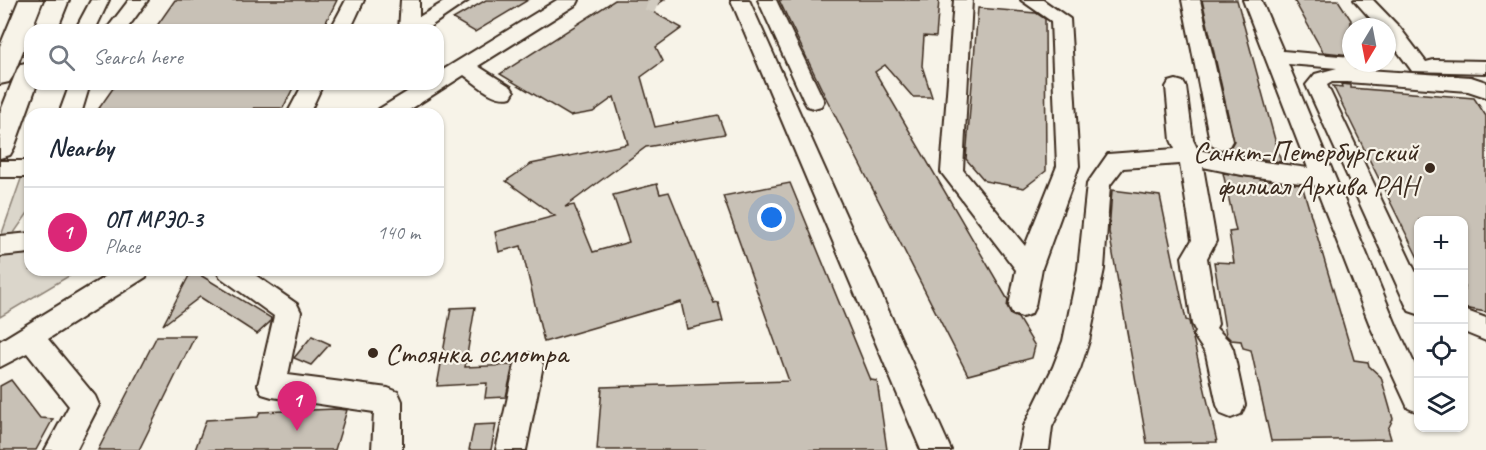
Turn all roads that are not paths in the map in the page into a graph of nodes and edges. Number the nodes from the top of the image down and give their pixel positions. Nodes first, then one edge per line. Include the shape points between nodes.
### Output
1 (31, 0) edge
2 (57, 0) edge
3 (100, 0) edge
4 (140, 0) edge
5 (355, 0) edge
6 (410, 0) edge
7 (460, 0) edge
8 (570, 0) edge
9 (740, 0) edge
10 (767, 0) edge
11 (963, 0) edge
12 (1030, 0) edge
13 (1191, 0) edge
14 (1252, 0) edge
15 (1363, 0) edge
16 (47, 24) edge
17 (88, 24) edge
18 (121, 24) edge
19 (343, 24) edge
20 (410, 24) edge
21 (420, 24) edge
22 (1274, 57) junction
23 (1342, 62) edge
24 (1396, 65) edge
25 (9, 66) edge
26 (464, 66) junction
27 (1419, 66) junction
28 (1486, 67) edge
29 (444, 79) edge
30 (1176, 87) dead end
31 (78, 90) edge
32 (310, 90) edge
33 (426, 90) edge
34 (1486, 90) edge
35 (504, 92) dead end
36 (814, 101) dead end
37 (72, 108) edge
38 (301, 108) edge
39 (397, 108) edge
40 (1221, 141) dead end
41 (0, 148) edge
42 (1190, 156) junction
43 (0, 169) edge
44 (24, 169) edge
45 (1323, 178) junction
46 (24, 244) edge
47 (0, 246) edge
48 (1029, 268) junction
49 (127, 276) edge
50 (237, 276) edge
51 (1414, 292) edge
52 (1022, 306) dead end
53 (1468, 323) edge
54 (1486, 330) edge
55 (30, 337) junction
56 (0, 356) edge
57 (529, 365) dead end
58 (1414, 389) edge
59 (1231, 405) dead end
60 (60, 450) edge
61 (387, 450) edge
62 (511, 450) edge
63 (936, 450) edge
64 (1034, 450) edge

1 - 25 main road
2 - 16 main road
3 - 17 street
4 - 18 street
5 - 19 street
6 - 20 street
7 - 21 street
8 - 26 street
9 - 63 street
10 - 36 street
11 - 48 street via 952,172
12 - 48 street via 1060,19 1068,166
13 - 40 street
14 - 22 street
15 - 27 street
22 - 23 street
22 - 45 street
24 - 27 street
25 - 41 main road
26 - 29 street
26 - 35 street
27 - 28 street
30 - 42 street via 1182,140
31 - 37 street
32 - 38 street
33 - 39 street
34 - 51 street via 1471,84 1331,74 1316,85
42 - 45 street
42 - 59 street via 1204,241 1194,257 1206,330 1219,349
42 - 64 street via 1116,160 1100,184 1082,318 1066,369 1038,426
43 - 44 street
45 - 58 street via 1384,328
46 - 47 street
48 - 52 street
49 - 55 street
50 - 61 street via 288,312 272,385 388,401
53 - 54 street
55 - 56 street
55 - 60 street via 85,405
57 - 62 street

